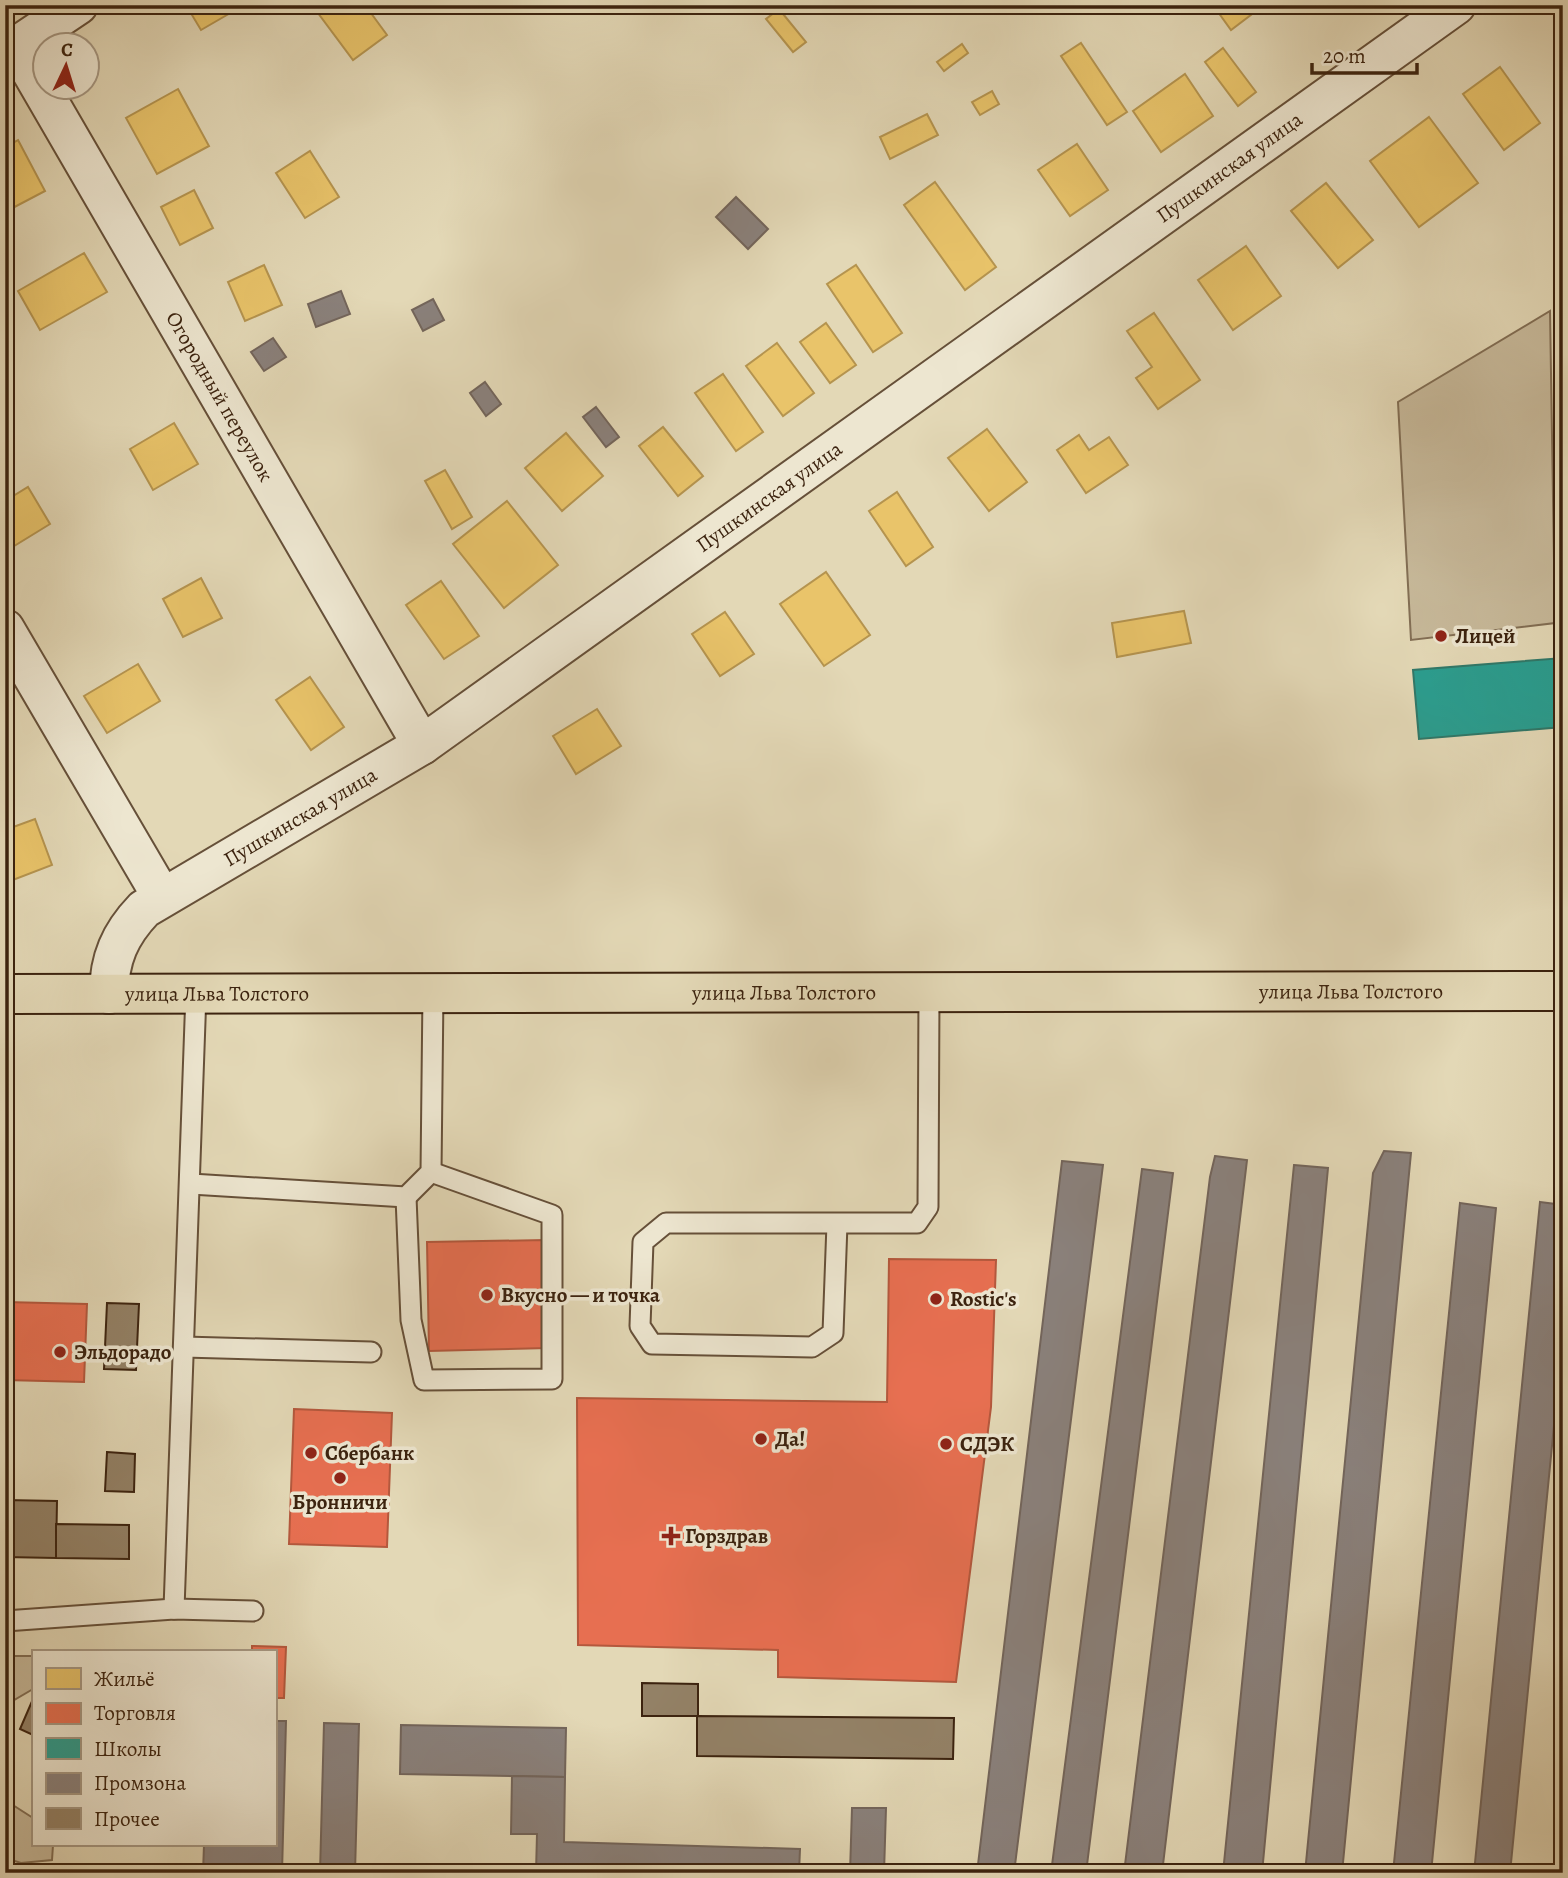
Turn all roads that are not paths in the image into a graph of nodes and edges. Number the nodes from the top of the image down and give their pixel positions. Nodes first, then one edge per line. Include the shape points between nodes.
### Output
1 (79, 5) edge
2 (1457, 5) edge
3 (11, 51) edge
4 (5, 629) edge
5 (422, 746) junction
6 (162, 897) junction
7 (1563, 991) edge
8 (433, 992) junction
9 (197, 993) junction
10 (929, 993) junction
11 (5, 994) edge
12 (109, 994) junction
13 (431, 1172) junction
14 (191, 1184) junction
15 (406, 1197) junction
16 (837, 1224) junction
17 (184, 1347) junction
18 (371, 1352) dead end
19 (174, 1609) junction
20 (253, 1611) dead end
21 (5, 1622) edge

1 - 3 street
2 - 5 street, Пушкинская улица
3 - 5 street, Огородный переулок
4 - 6 street
5 - 6 street, Пушкинская улица
6 - 12 street, Пушкинская улица via 129,925 116,947 109,970
7 - 10 highway, улица Льва Толстого
8 - 9 highway, улица Льва Толстого
8 - 10 highway, улица Льва Толстого
8 - 13 lane
9 - 12 highway, улица Льва Толстого
9 - 14 lane
10 - 16 lane via 928,1206 917,1223
11 - 12 highway, улица Льва Толстого
13 - 15 lane
13 - 15 lane via 552,1215 552,1379 424,1380 411,1320
14 - 15 lane
14 - 17 lane
16 - 16 lane via 666,1223 643,1242 640,1326 652,1344 812,1347 833,1333
17 - 18 lane
17 - 19 lane
19 - 20 lane
19 - 21 lane

